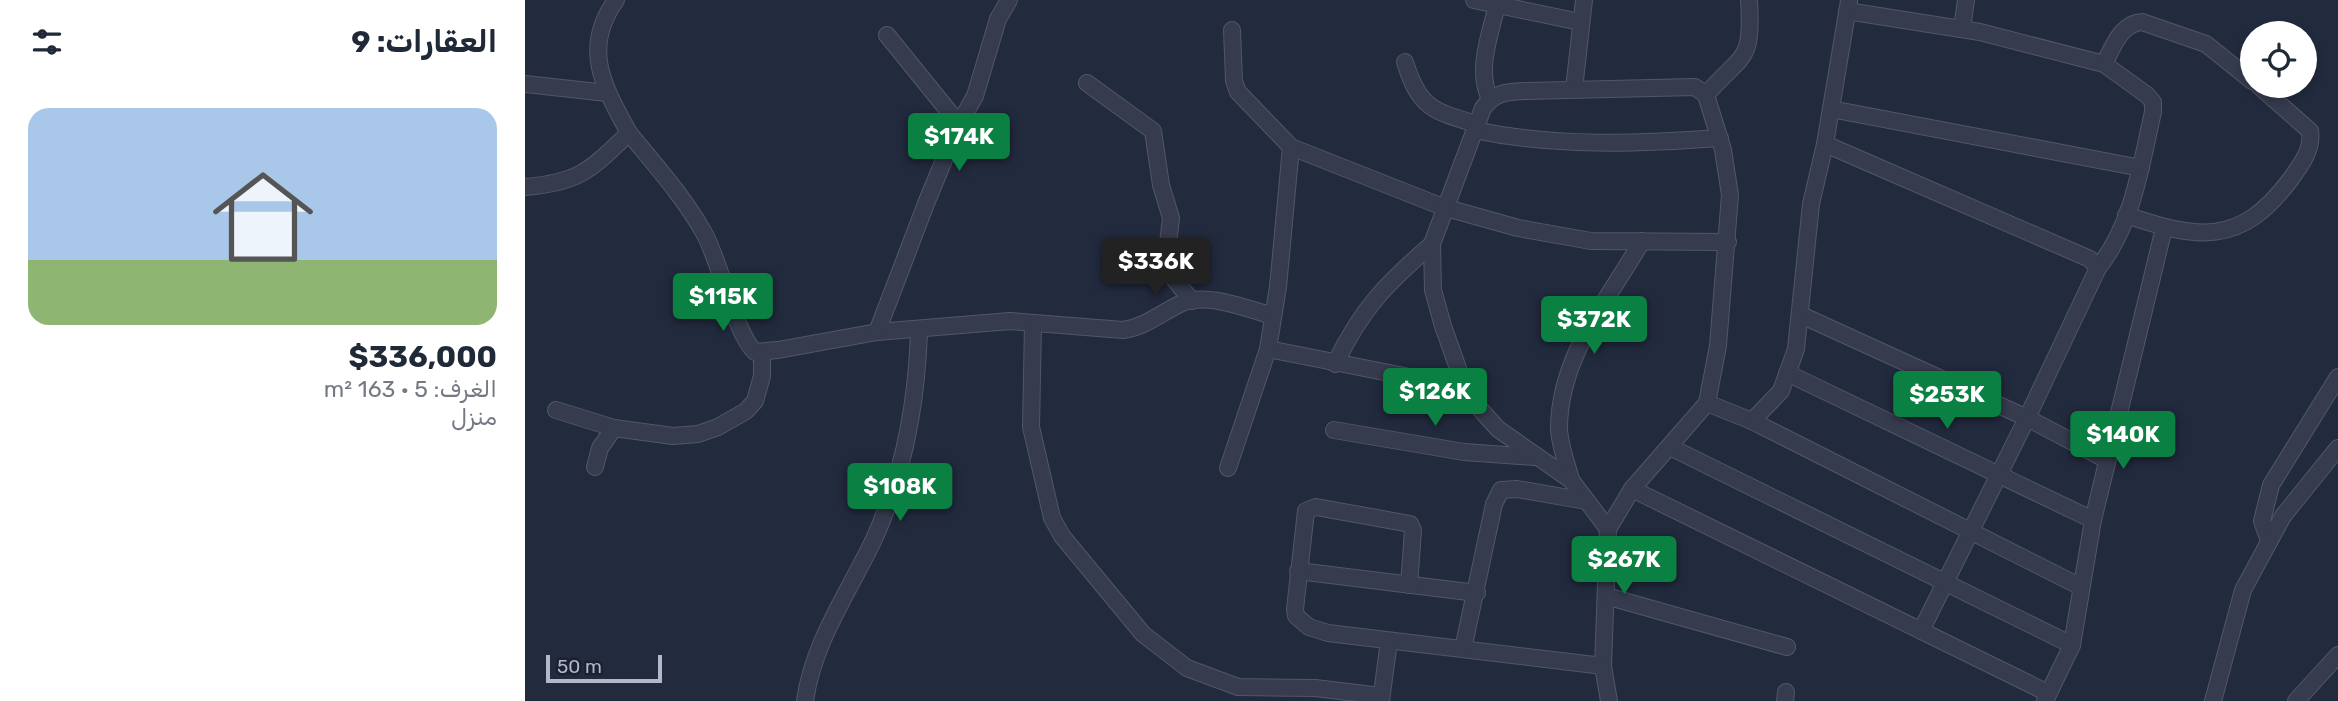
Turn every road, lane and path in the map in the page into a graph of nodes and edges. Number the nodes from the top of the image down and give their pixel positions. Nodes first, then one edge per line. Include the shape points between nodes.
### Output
1 (1009, 0) edge
2 (1475, 0) edge
3 (1584, 0) edge
4 (1749, 0) edge
5 (1966, 0) edge
6 (611, 2) edge
7 (1497, 5) junction
8 (1848, 5) edge
9 (1580, 22) junction
10 (1962, 29) junction
11 (1232, 30) dead end
12 (887, 35) dead end
13 (1405, 62) dead end
14 (2104, 64) junction
15 (2240, 71) edge
16 (1087, 83) dead end
17 (525, 84) edge
18 (1574, 89) junction
19 (607, 93) junction
20 (1706, 95) junction
21 (2273, 98) edge
22 (1490, 99) junction
23 (1831, 109) junction
24 (959, 124) junction
25 (1475, 127) junction
26 (629, 133) junction
27 (1720, 138) junction
28 (1825, 144) junction
29 (1291, 147) junction
30 (2141, 168) junction
31 (525, 187) edge
32 (1443, 207) junction
33 (2126, 215) junction
34 (2164, 228) junction
35 (1642, 242) junction
36 (1728, 243) junction
37 (1432, 244) junction
38 (2098, 268) junction
39 (1192, 301) junction
40 (1801, 315) junction
41 (1273, 316) junction
42 (1033, 324) junction
43 (919, 330) junction
44 (877, 332) junction
45 (1268, 349) junction
46 (762, 352) junction
47 (1335, 364) junction
48 (1787, 373) junction
49 (2338, 377) edge
50 (1465, 388) junction
51 (1707, 404) junction
52 (556, 410) dead end
53 (2027, 418) junction
54 (1752, 421) junction
55 (614, 428) junction
56 (1334, 430) dead end
57 (1670, 447) junction
58 (2338, 448) edge
59 (1534, 457) junction
60 (2107, 460) junction
61 (595, 467) dead end
62 (1228, 468) dead end
63 (1999, 477) junction
64 (1571, 480) junction
65 (1632, 489) junction
66 (1586, 501) junction
67 (2093, 520) junction
68 (1608, 529) junction
69 (1972, 533) junction
70 (2269, 541) junction
71 (1298, 570) junction
72 (1945, 582) junction
73 (1409, 584) junction
74 (2081, 587) junction
75 (1477, 593) junction
76 (1606, 596) junction
77 (1921, 631) junction
78 (1389, 641) junction
79 (2072, 645) junction
80 (1787, 647) dead end
81 (1463, 649) junction
82 (2338, 655) edge
83 (1603, 666) junction
84 (1280, 695) edge
85 (2047, 697) edge
86 (1381, 698) edge
87 (806, 701) edge
88 (1609, 701) edge
89 (2213, 701) edge
90 (2296, 701) edge

1 - 24 street via 998,19 975,96
2 - 7 street
3 - 9 street
4 - 20 street via 1750,41 1742,61
5 - 10 street
6 - 19 street via 596,45
7 - 9 street
7 - 22 street via 1484,60 1483,86
8 - 10 street
8 - 23 street
9 - 18 street
10 - 14 street
11 - 29 street via 1238,92
12 - 24 street
13 - 25 street via 1413,89 1431,107
14 - 15 street via 2124,30 2133,22 2142,22 2206,44
14 - 30 street via 2153,102
16 - 39 street via 1153,131 1171,218 1166,260
17 - 19 street
18 - 20 street via 1695,87
18 - 22 street via 1501,92
19 - 26 street
20 - 27 street
21 - 34 street via 2311,131 2307,153 2262,213 2248,222 2202,233
22 - 25 street
23 - 28 street
23 - 30 street
24 - 44 street
25 - 27 street via 1521,140 1646,143
25 - 32 street
26 - 31 street via 581,176 560,184
26 - 46 street via 704,233 744,337 755,352
27 - 36 street via 1730,195
28 - 38 street via 2090,259
28 - 40 street via 1811,204
29 - 32 street
29 - 41 street
30 - 33 street
32 - 35 street via 1518,228 1591,241
32 - 37 street
33 - 34 street
33 - 38 street
34 - 60 street
35 - 36 street
35 - 64 street via 1591,322 1569,371 1559,429
36 - 51 street
37 - 47 street via 1362,313
37 - 50 street via 1433,290
38 - 53 street
39 - 41 street
39 - 42 street via 1129,329
40 - 48 street
40 - 53 street
41 - 45 street
42 - 43 street via 1010,321
42 - 84 street via 1031,427 1052,518 1062,536 1116,604 1165,653 1212,679
43 - 44 street
43 - 87 street via 904,455 875,536 821,642 809,673
44 - 46 street
45 - 47 street
45 - 62 street
46 - 55 street via 755,401 730,420 698,434 673,436
47 - 50 street
48 - 54 street via 1781,391
48 - 63 street
49 - 70 street via 2271,485 2262,520
50 - 59 street via 1498,429
51 - 54 street
51 - 57 street
52 - 55 street
53 - 60 street
53 - 63 street
54 - 69 street
55 - 61 street via 600,448
56 - 59 street via 1464,452
57 - 65 street
57 - 72 street
58 - 70 street via 2283,516
59 - 64 street
60 - 67 street
63 - 67 street
63 - 69 street
64 - 66 street
65 - 68 street
65 - 77 street
66 - 68 street
66 - 75 street via 1517,489 1501,491 1494,504
67 - 74 street
68 - 76 street
69 - 72 street
69 - 74 street
70 - 89 street via 2243,590
71 - 73 street
71 - 73 street via 1304,515 1316,507 1410,524
71 - 78 street via 1295,610 1302,622 1328,633
72 - 77 street
72 - 79 street
73 - 75 street
74 - 79 street
75 - 81 street
76 - 80 street
76 - 83 street
77 - 85 street
78 - 81 street
78 - 86 street
79 - 85 street
81 - 83 street
82 - 90 street
83 - 88 street
84 - 86 street via 1315,688

